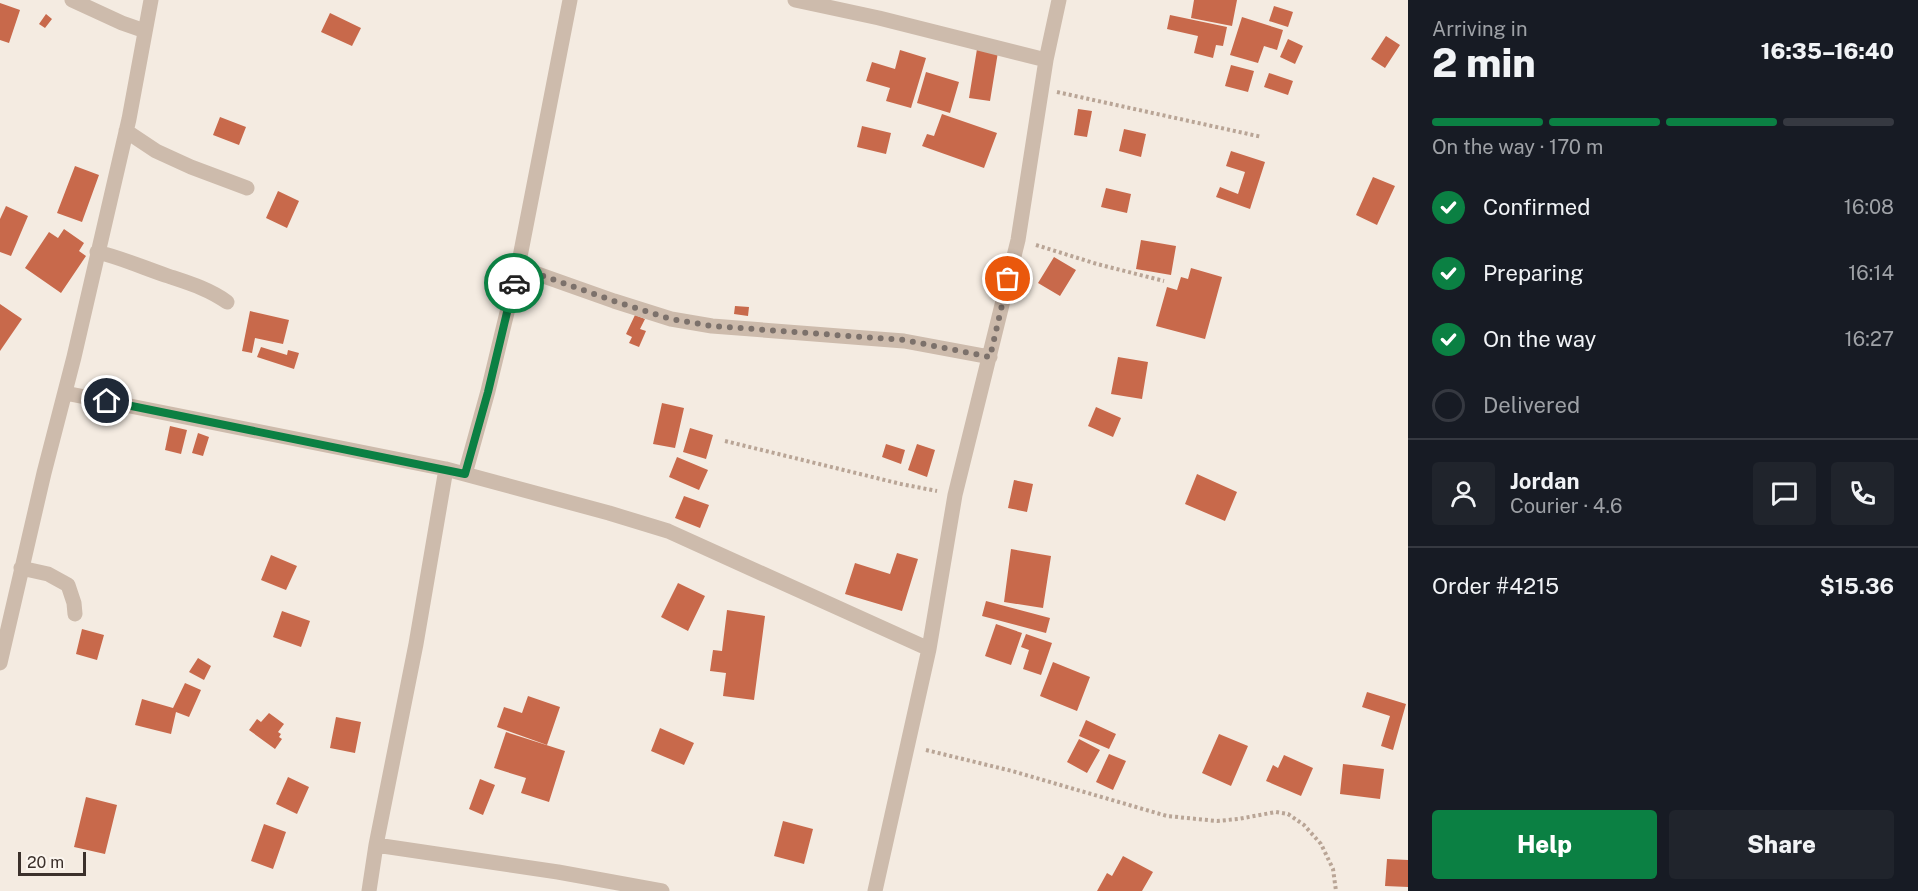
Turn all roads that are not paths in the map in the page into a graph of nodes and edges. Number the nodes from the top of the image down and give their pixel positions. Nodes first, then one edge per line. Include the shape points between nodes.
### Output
1 (72, 0) edge
2 (151, 0) edge
3 (570, 0) edge
4 (795, 0) edge
5 (1059, 0) edge
6 (146, 31) junction
7 (1046, 60) junction
8 (126, 131) junction
9 (247, 188) dead end
10 (97, 252) junction
11 (518, 267) junction
12 (227, 302) dead end
13 (990, 357) junction
14 (65, 393) junction
15 (446, 469) junction
16 (465, 474) junction
17 (21, 568) junction
18 (75, 614) dead end
19 (929, 649) junction
20 (0, 663) edge
21 (376, 845) junction
22 (369, 891) edge
23 (662, 891) edge
24 (875, 891) edge

1 - 6 street
2 - 6 street
3 - 11 street
4 - 7 street
5 - 7 street
6 - 8 street
7 - 13 street via 1018,240
8 - 9 street via 156,151
8 - 10 street
10 - 12 street via 206,289
10 - 14 street
11 - 13 street via 671,319 712,326 904,340
11 - 16 street
13 - 19 street via 955,495
14 - 15 street
14 - 17 street
15 - 16 street
15 - 21 street
16 - 19 street via 668,531
17 - 18 street via 48,574 68,585
17 - 20 street
19 - 24 street
21 - 22 street
21 - 23 street

